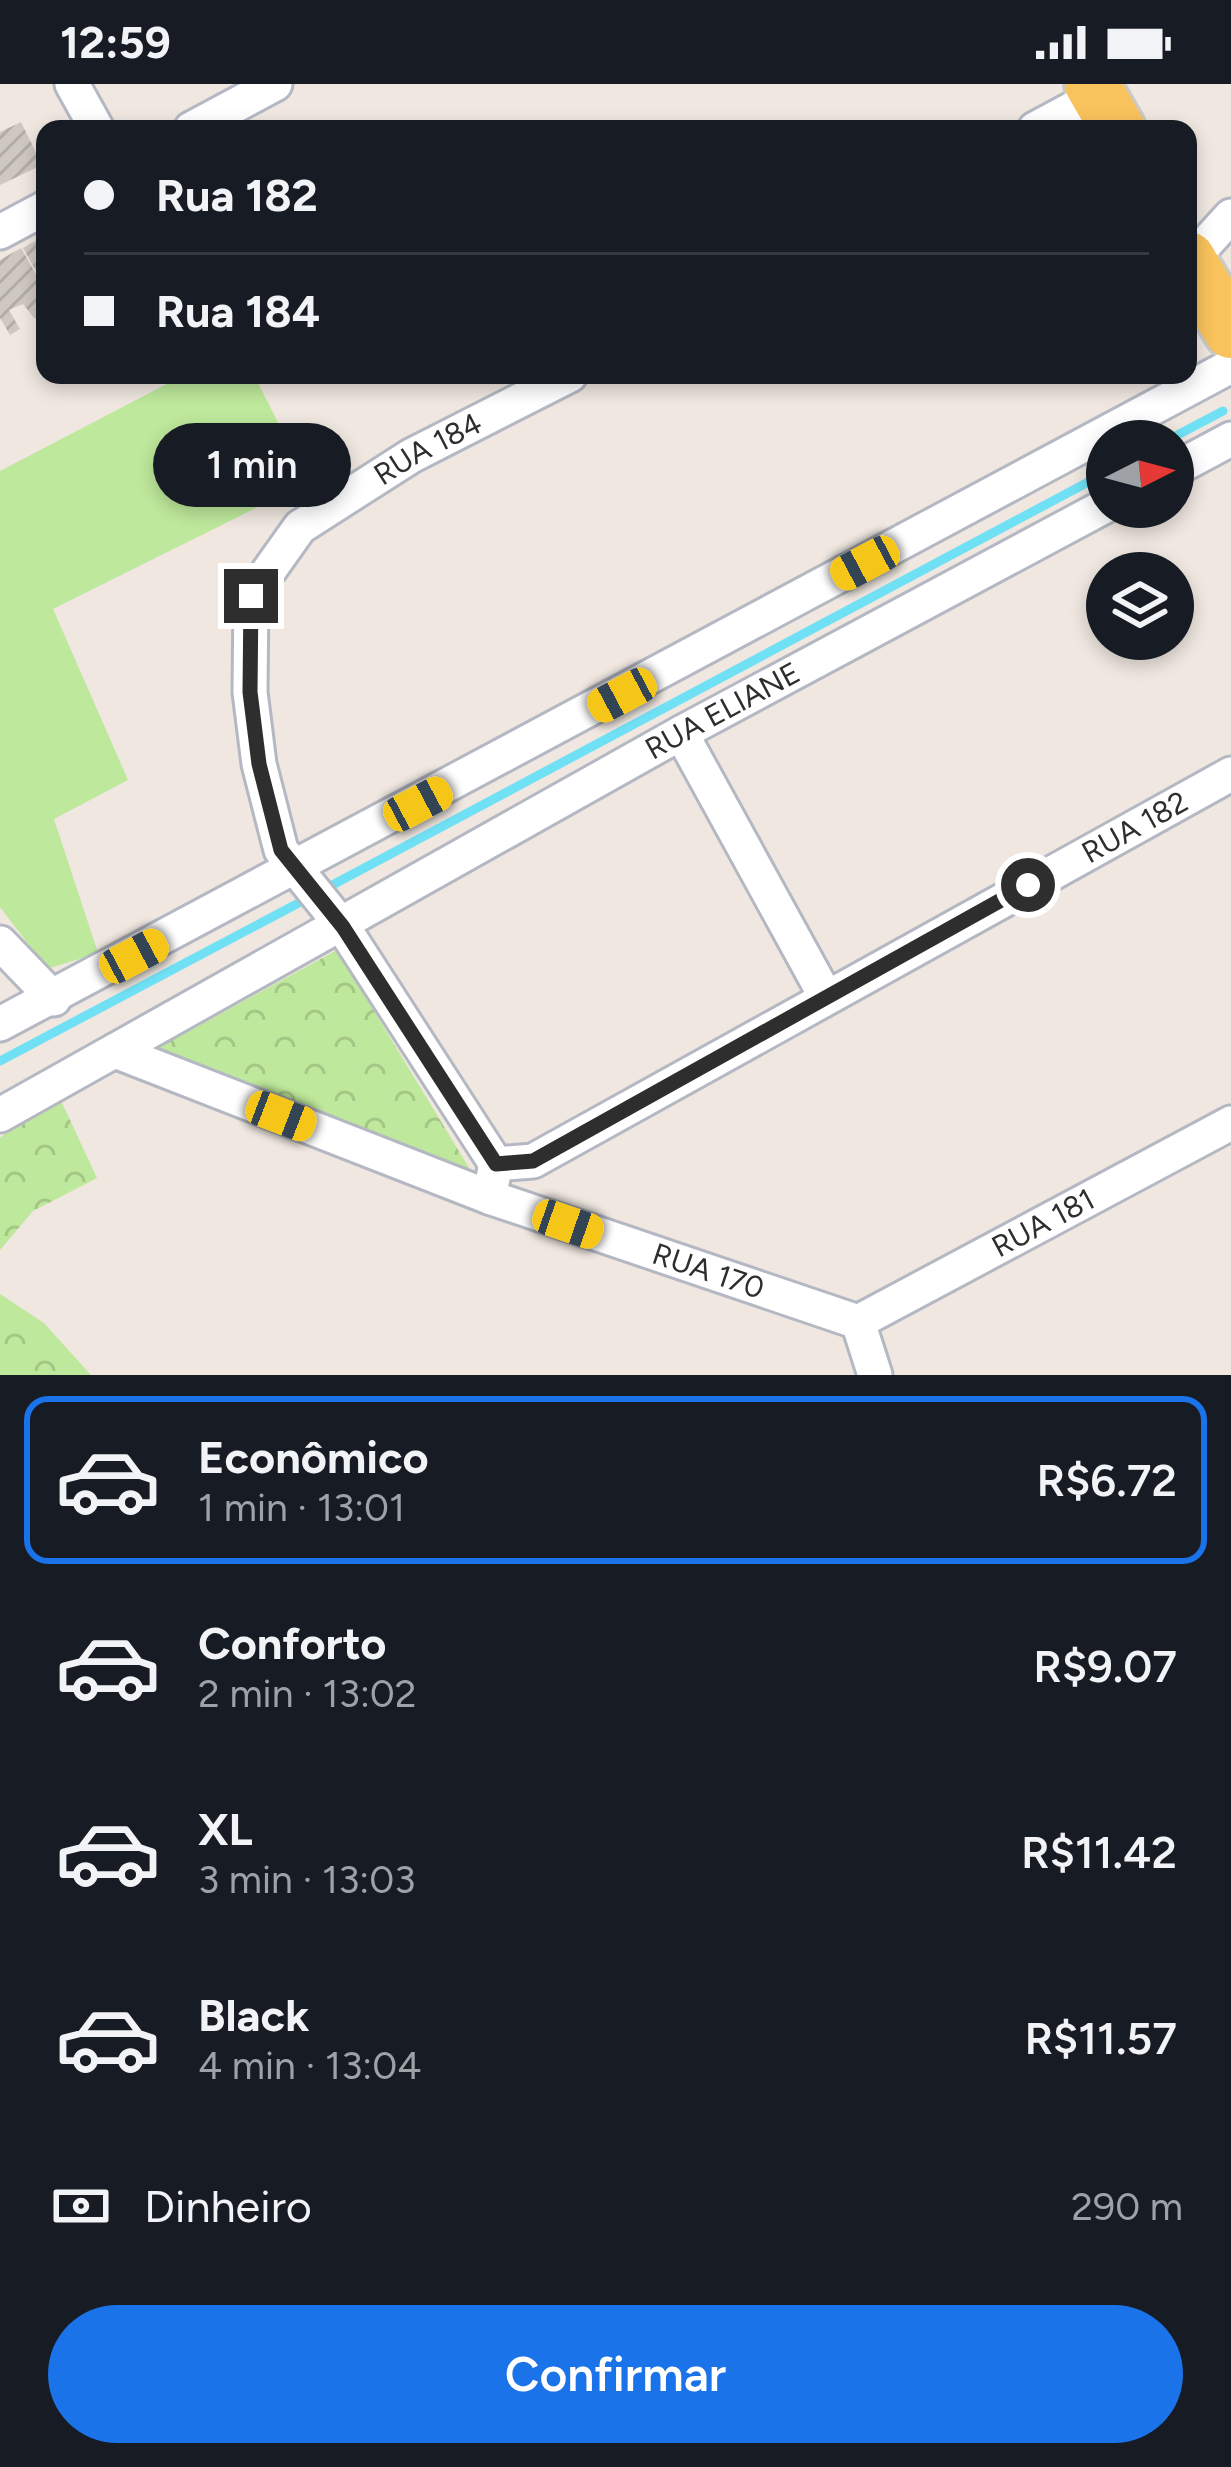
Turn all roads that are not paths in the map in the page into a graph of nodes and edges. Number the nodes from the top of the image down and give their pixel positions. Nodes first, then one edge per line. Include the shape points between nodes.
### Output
1 (72, 84) edge
2 (275, 84) edge
3 (1103, 102) edge
4 (92, 120) edge
5 (208, 120) edge
6 (1058, 120) edge
7 (36, 213) edge
8 (1231, 216) edge
9 (0, 232) edge
10 (1197, 252) edge
11 (1197, 274) edge
12 (1231, 331) edge
13 (1231, 366) edge
14 (552, 384) edge
15 (1231, 439) edge
16 (1194, 459) edge
17 (1086, 516) edge
18 (681, 733) junction
19 (1231, 774) edge
20 (296, 870) junction
21 (343, 927) junction
22 (0, 943) edge
23 (826, 997) junction
24 (54, 999) junction
25 (0, 1024) edge
26 (116, 1051) junction
27 (0, 1115) edge
28 (1231, 1123) edge
29 (492, 1181) junction
30 (858, 1322) junction
31 (875, 1375) edge

1 - 4 street
2 - 5 street
3 - 6 street
7 - 9 street
8 - 10 street
11 - 12 main road
13 - 20 street, RUA ELIANE
14 - 20 street, RUA 184 via 411,456 300,527 251,596 248,669 259,764 281,850
15 - 16 street
17 - 18 street, RUA ELIANE
18 - 21 street, RUA ELIANE
18 - 23 street
19 - 23 street, RUA 182
20 - 21 street, RUA 184
20 - 24 street, RUA ELIANE
21 - 26 street, RUA ELIANE
21 - 29 street, RUA 184
22 - 24 street
23 - 29 street, RUA 182
24 - 25 street, RUA ELIANE
26 - 27 street, RUA ELIANE
26 - 29 street, RUA 170
28 - 30 street, RUA 181
29 - 30 street, RUA 170
30 - 31 street

